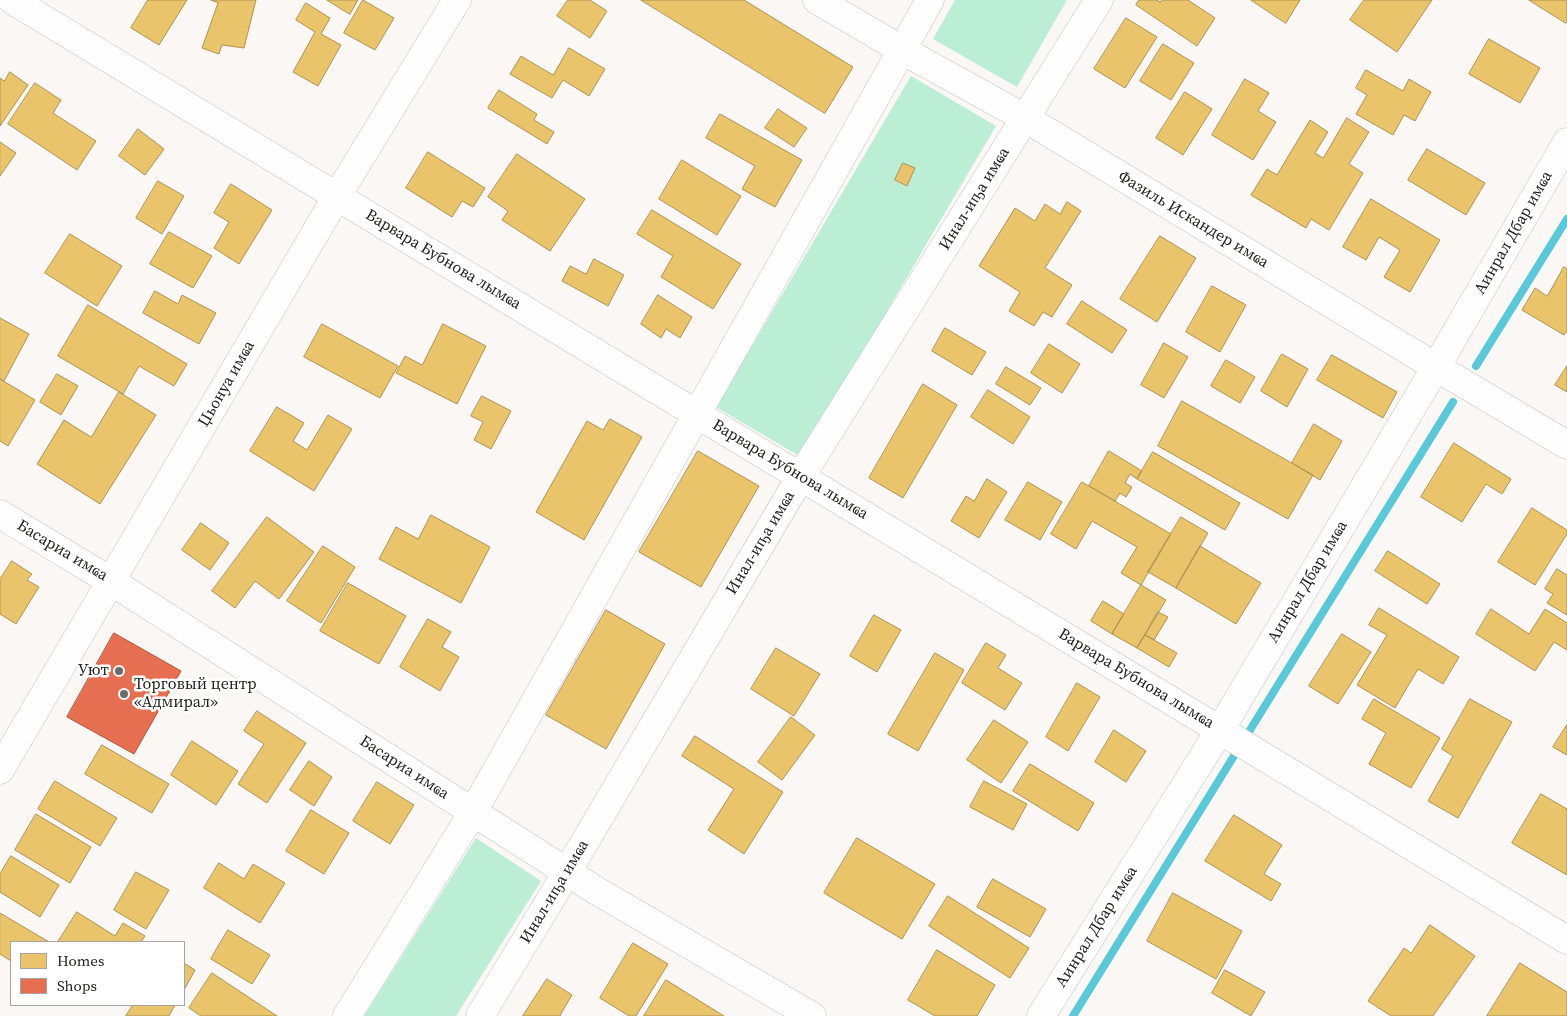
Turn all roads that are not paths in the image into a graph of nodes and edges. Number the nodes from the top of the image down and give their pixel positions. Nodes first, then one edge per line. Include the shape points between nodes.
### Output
1 (12, 0) edge
2 (458, 0) edge
3 (818, 0) edge
4 (930, 0) edge
5 (1100, 0) edge
6 (902, 50) junction
7 (1025, 118) junction
8 (1567, 142) edge
9 (337, 196) junction
10 (1436, 367) junction
11 (698, 414) junction
12 (1567, 445) edge
13 (801, 476) junction
14 (0, 514) edge
15 (112, 582) junction
16 (1220, 730) junction
17 (0, 770) edge
18 (473, 812) junction
19 (567, 872) junction
20 (1567, 940) edge
21 (347, 1016) edge
22 (480, 1016) edge
23 (812, 1016) edge
24 (1041, 1016) edge

1 - 9 street, Варвара Бубнова лымҩа
2 - 9 street, Џьонуа имҩа
3 - 6 street, Фазиль Искандер имҩа
4 - 6 street
5 - 7 street, Инал-иҧа имҩа
6 - 7 street, Фазиль Искандер имҩа
6 - 11 street
7 - 10 street, Фазиль Искандер имҩа
7 - 13 street, Инал-иҧа имҩа
8 - 10 street, Аинрал Дбар имҩа
9 - 11 street, Варвара Бубнова лымҩа
9 - 15 street, Џьонуа имҩа
10 - 12 street, Фазиль Искандер имҩа
10 - 16 street, Аинрал Дбар имҩа
11 - 13 street, Варвара Бубнова лымҩа
11 - 18 street
13 - 16 street, Варвара Бубнова лымҩа
13 - 19 street, Инал-иҧа имҩа
14 - 15 street, Басариа имҩа
15 - 17 street, Џьонуа имҩа
15 - 18 street, Басариа имҩа
16 - 20 street, Варвара Бубнова лымҩа
16 - 24 street, Аинрал Дбар имҩа
18 - 19 street, Басариа имҩа
18 - 21 street
19 - 22 street, Инал-иҧа имҩа
19 - 23 street, Басариа имҩа

